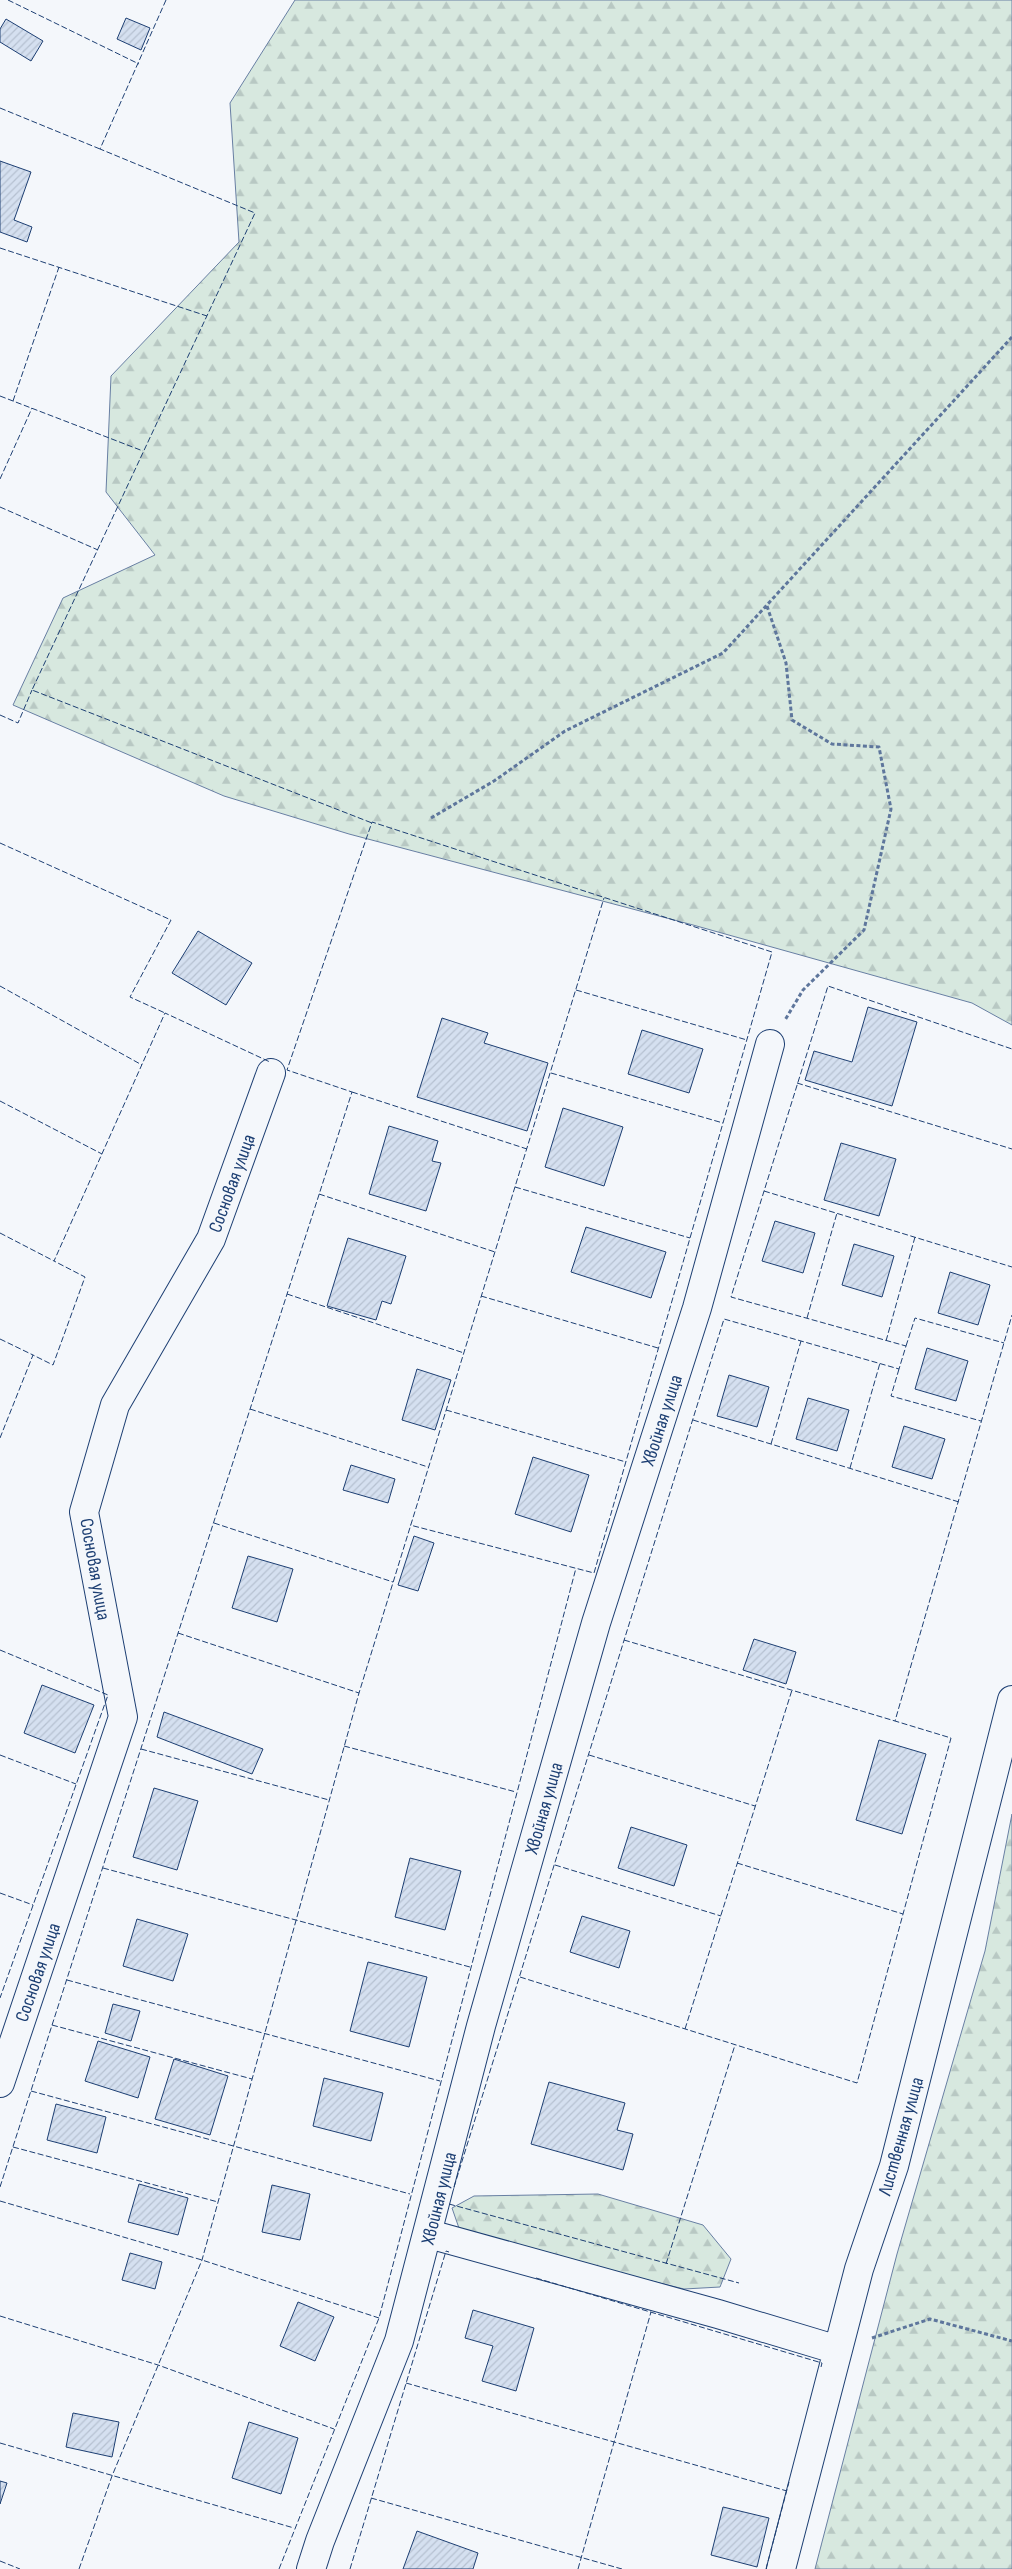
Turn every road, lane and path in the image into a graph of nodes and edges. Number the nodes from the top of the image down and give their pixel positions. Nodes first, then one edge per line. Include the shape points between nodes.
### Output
1 (1012, 336) edge
2 (767, 605) junction
3 (430, 818) dead end
4 (770, 1044) joint
5 (271, 1073) dead end
6 (1012, 1700) edge
7 (0, 2083) edge
8 (429, 2234) junction
9 (1012, 2341) edge
10 (838, 2350) junction
11 (311, 2569) edge
12 (781, 2569) edge

1 - 2 path
2 - 3 path via 724,653 565,731 494,781
2 - 4 path via 786,662 792,720 832,744 879,748 891,809 864,930 803,990
4 - 8 street, Хвойная улица via 697,1308 582,1670 481,2026
5 - 7 street, Сосновая улица via 211,1239 115,1405 84,1512 123,1718
6 - 10 street, Лиственная улица via 894,2166 859,2269
8 - 10 street
8 - 11 street, Хвойная улица via 400,2341
9 - 10 path via 930,2318
10 - 12 street, Лиственная улица

